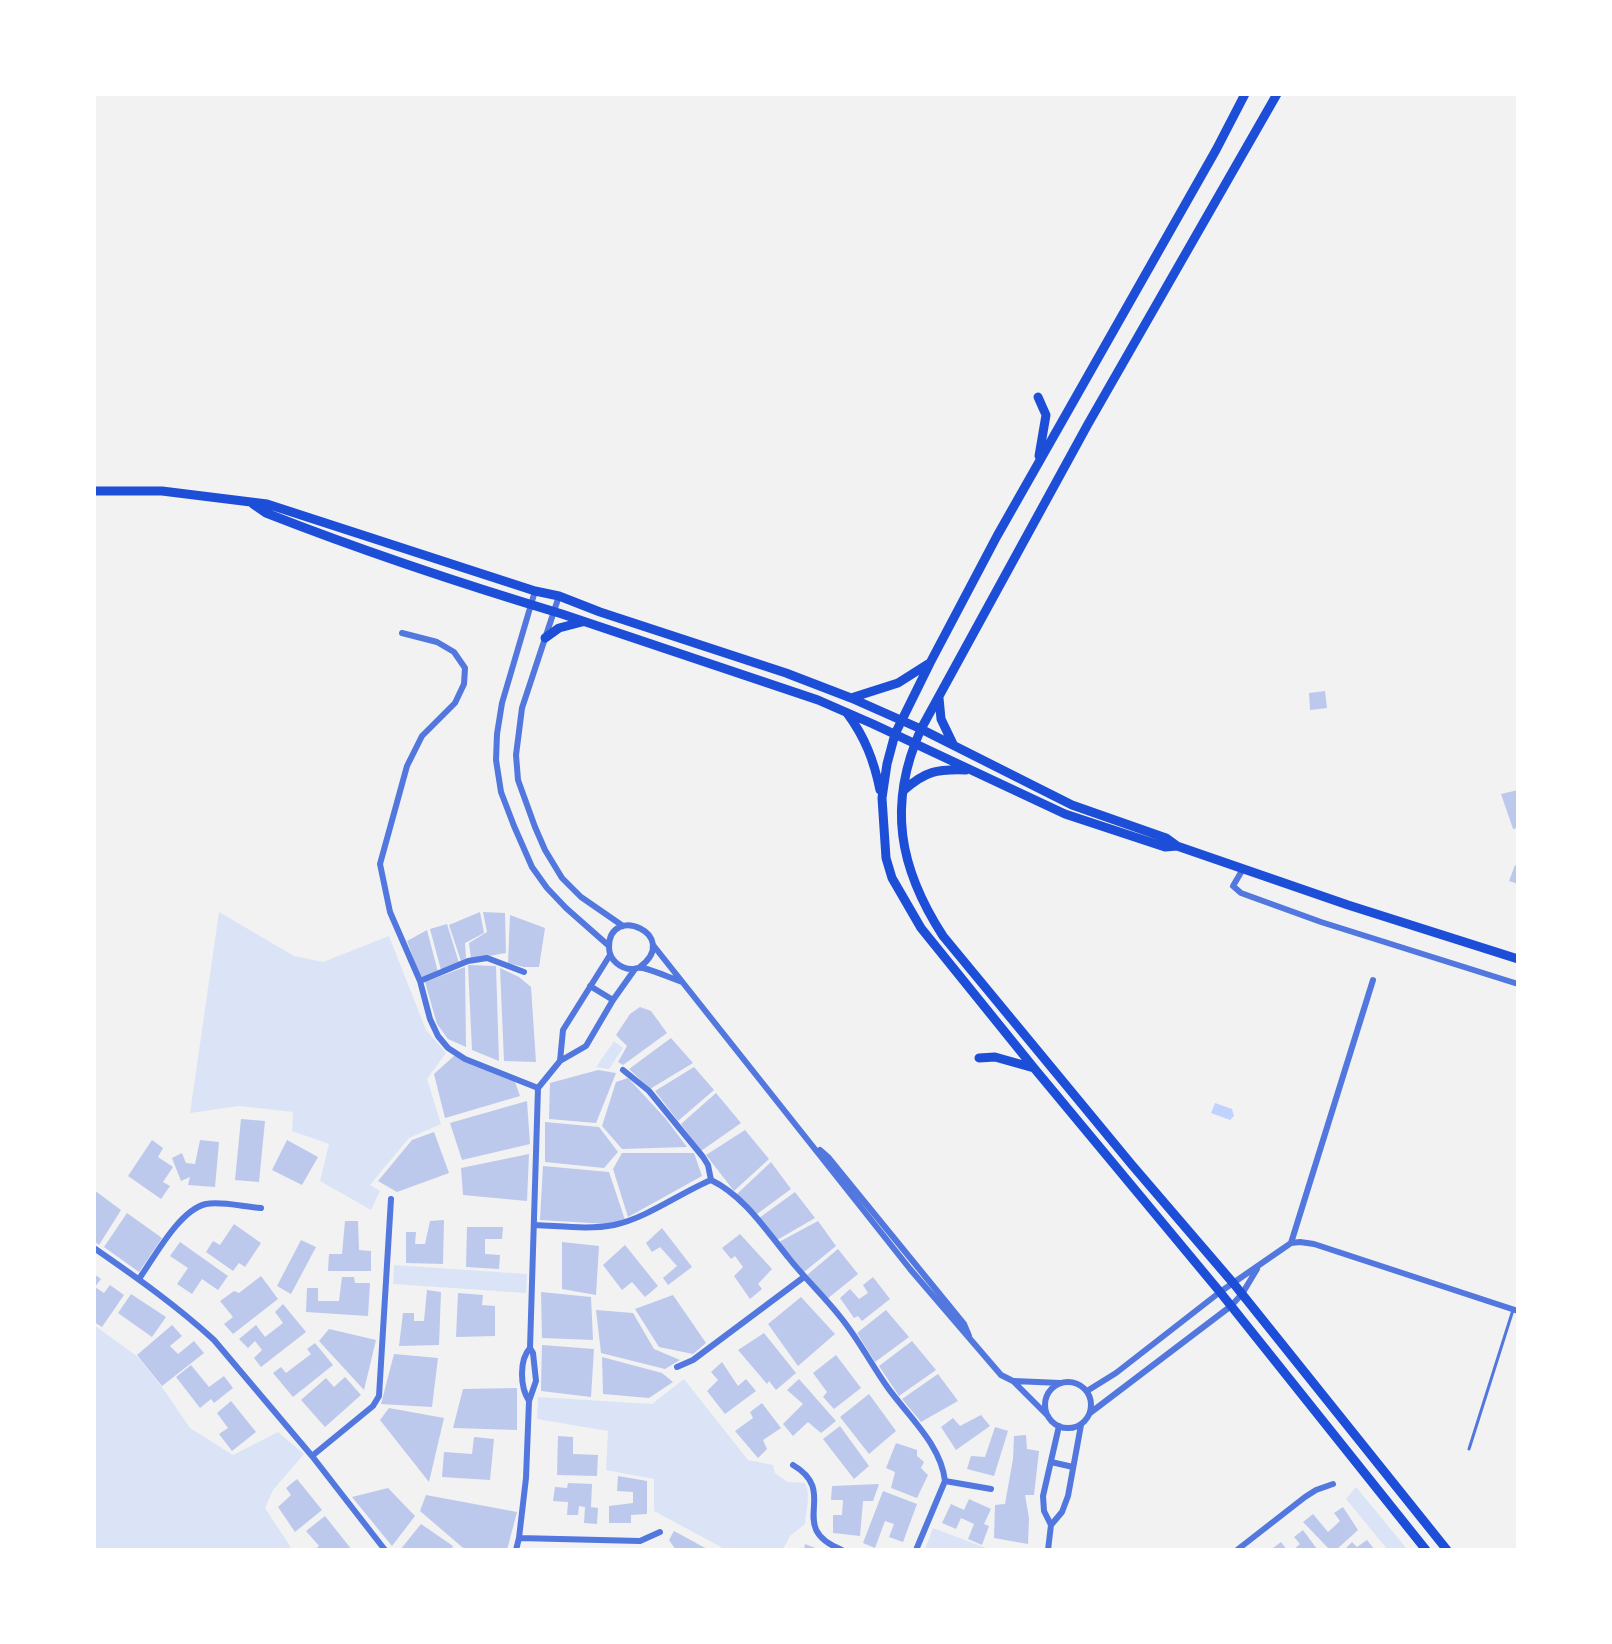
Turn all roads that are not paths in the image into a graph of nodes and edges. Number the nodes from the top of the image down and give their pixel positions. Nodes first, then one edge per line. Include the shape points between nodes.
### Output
1 (1245, 94) edge
2 (1277, 94) edge
3 (1038, 397) dead end
4 (1038, 464) junction
5 (94, 491) edge
6 (251, 503) junction
7 (535, 591) junction
8 (559, 596) junction
9 (530, 605) junction
10 (553, 611) junction
11 (588, 622) junction
12 (402, 633) dead end
13 (545, 638) junction
14 (930, 663) junction
15 (940, 693) junction
16 (852, 698) junction
17 (846, 712) junction
18 (902, 720) junction
19 (921, 729) junction
20 (895, 734) junction
21 (914, 744) junction
22 (953, 745) junction
23 (972, 770) junction
24 (902, 792) junction
25 (882, 798) junction
26 (1177, 846) junction
27 (1244, 869) junction
28 (623, 926) junction
29 (653, 945) junction
30 (609, 946) junction
31 (610, 955) junction
32 (1518, 959) edge
33 (638, 968) junction
34 (524, 972) dead end
35 (1373, 980) dead end
36 (420, 981) junction
37 (683, 983) junction
38 (1518, 984) edge
39 (590, 986) junction
40 (613, 1000) junction
41 (979, 1058) dead end
42 (560, 1061) junction
43 (1034, 1068) junction
44 (623, 1070) dead end
45 (538, 1088) junction
46 (711, 1180) junction
47 (391, 1199) dead end
48 (261, 1208) dead end
49 (536, 1225) junction
50 (1291, 1243) junction
51 (94, 1248) edge
52 (1259, 1266) junction
53 (804, 1276) junction
54 (139, 1279) junction
55 (1234, 1284) junction
56 (1220, 1292) junction
57 (1242, 1294) junction
58 (1231, 1306) junction
59 (1515, 1310) edge
60 (530, 1348) junction
61 (677, 1367) dead end
62 (1013, 1381) junction
63 (1060, 1383) junction
64 (1087, 1391) junction
65 (529, 1401) junction
66 (1090, 1413) junction
67 (1048, 1416) junction
68 (1081, 1425) junction
69 (1059, 1426) junction
70 (1469, 1449) dead end
71 (312, 1456) junction
72 (1051, 1462) junction
73 (793, 1465) dead end
74 (1073, 1467) junction
75 (945, 1481) junction
76 (1333, 1485) dead end
77 (991, 1489) dead end
78 (1051, 1525) junction
79 (660, 1532) dead end
80 (519, 1538) junction
81 (385, 1550) edge
82 (516, 1550) edge
83 (842, 1550) edge
84 (916, 1550) edge
85 (1048, 1550) edge
86 (1237, 1550) edge
87 (1426, 1550) edge
88 (1447, 1550) edge

1 - 4 main road
2 - 15 main road
3 - 4 main road via 1046,415
4 - 14 main road
5 - 6 main road via 162,491
6 - 7 main road via 267,504
6 - 9 main road via 296,525
7 - 8 main road
7 - 9 street
8 - 10 street
8 - 16 main road
9 - 10 main road
9 - 30 street via 497,734 501,792 532,867 566,909
10 - 11 main road
10 - 13 street
11 - 13 main road via 559,628
11 - 17 main road
12 - 36 street via 437,642 454,652 465,668 464,684 455,703 422,736 407,766 380,864 390,912
13 - 28 street via 522,708 516,769 521,790 545,850 562,878 581,897
14 - 16 main road via 898,683
14 - 18 main road
15 - 19 main road
15 - 22 main road via 941,719
16 - 18 main road
17 - 20 main road
17 - 25 main road via 869,748
18 - 19 main road
18 - 20 main road
19 - 21 main road
19 - 22 main road
20 - 21 main road
20 - 25 main road
21 - 23 main road
21 - 24 main road
22 - 26 main road via 1072,805 1166,838
23 - 24 main road via 928,773
23 - 26 main road via 1081,820 1165,847
24 - 55 main road via 908,866 925,907 943,936
25 - 43 main road via 886,858 892,878 914,917
26 - 27 main road
27 - 32 main road
27 - 38 street via 1233,884 1241,893
28 - 29 street via 639,926
28 - 30 street
29 - 33 street via 647,962
29 - 37 street
30 - 31 street
31 - 33 street via 625,968
31 - 39 street
33 - 37 street
33 - 40 street
34 - 36 street via 487,958 468,961
35 - 50 street
36 - 45 street via 430,1019 448,1047 465,1059
37 - 62 street via 808,1140 828,1157 964,1324 971,1342 1001,1375
39 - 40 street
39 - 42 street via 563,1030
40 - 42 street via 586,1046
41 - 43 main road via 995,1057
42 - 45 street
43 - 56 main road
44 - 46 street via 650,1091 703,1156
45 - 49 street
46 - 49 street via 613,1226
46 - 53 street via 724,1186 748,1208
47 - 71 street via 379,1396 373,1406
48 - 54 street via 208,1204 196,1207 179,1223
49 - 60 street
50 - 52 street
50 - 59 street via 1314,1244
51 - 54 street
52 - 55 street
52 - 57 street
53 - 61 street via 693,1360
53 - 75 street via 843,1321 934,1448
54 - 71 street via 214,1340
55 - 56 street
55 - 57 main road
56 - 58 main road
56 - 64 street
57 - 58 street
57 - 88 main road
58 - 66 street
58 - 87 main road
59 - 70 lane
60 - 65 street via 536,1381
60 - 65 street via 523,1357 524,1392
62 - 63 street
62 - 67 street
63 - 64 street via 1075,1382
63 - 67 street via 1048,1394
64 - 66 street via 1092,1405
65 - 80 street
66 - 68 street
67 - 69 street
68 - 69 street
68 - 74 street
69 - 72 street
71 - 81 street
72 - 74 street
72 - 78 street via 1043,1496 1044,1511
73 - 83 street via 813,1483 816,1532
74 - 78 street via 1062,1512
75 - 77 street
75 - 84 street
76 - 86 street via 1305,1497
78 - 85 street
79 - 80 street via 640,1541
80 - 82 street

